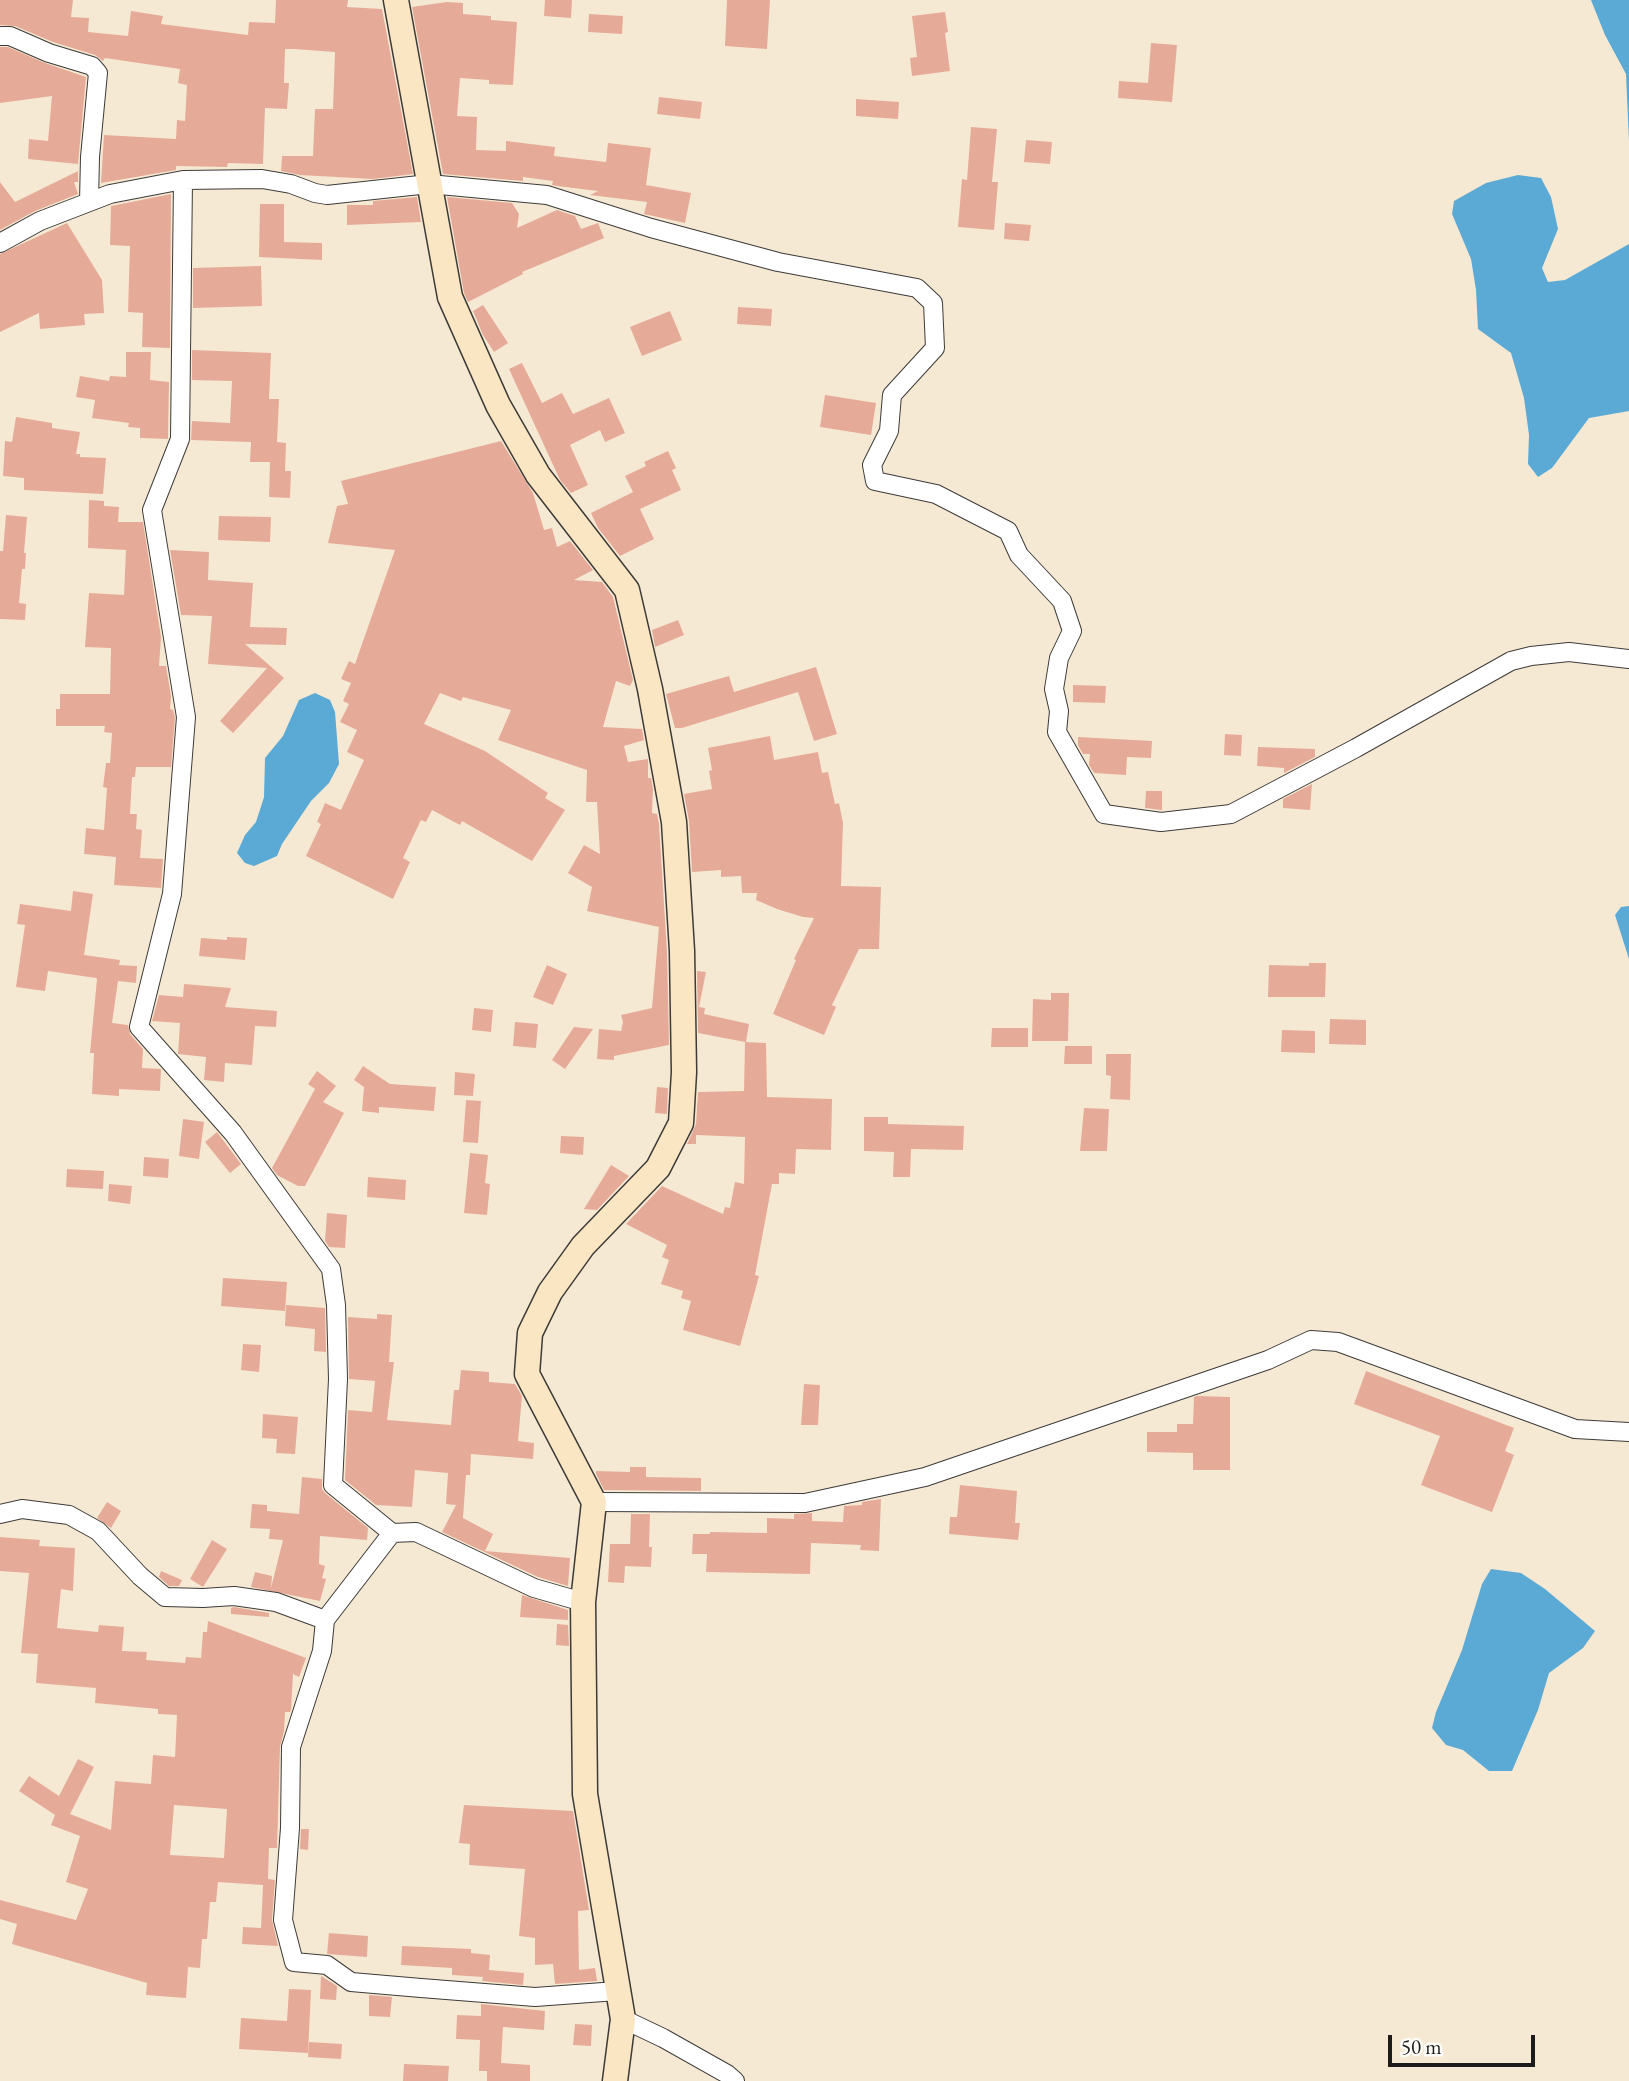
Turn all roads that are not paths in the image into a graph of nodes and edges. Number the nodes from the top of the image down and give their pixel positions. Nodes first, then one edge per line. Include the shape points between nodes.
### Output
1 (396, 0) edge
2 (0, 36) edge
3 (183, 180) junction
4 (429, 184) junction
5 (89, 202) junction
6 (0, 243) edge
7 (1629, 659) edge
8 (1629, 1432) edge
9 (594, 1502) junction
10 (0, 1514) edge
11 (392, 1533) junction
12 (583, 1602) junction
13 (325, 1620) junction
14 (617, 1991) junction
15 (623, 2019) junction
16 (615, 2081) edge
17 (735, 2081) edge

1 - 4 street
2 - 5 street via 92,66 98,73
3 - 4 street via 262,180 327,195
3 - 5 street
3 - 11 street via 180,439 152,510 186,717 172,894 139,1027 233,1133 331,1269 338,1379 333,1485
4 - 7 street via 547,195 778,262 917,288 933,303 935,348 892,395 889,431 872,465 875,481 936,494 1008,531 1019,555 1062,601 1072,631 1059,658 1054,689 1057,732 1104,814 1161,822 1231,814 1511,661 1569,652
4 - 9 street via 450,298 498,405 538,475 627,590 674,822 682,951 681,1124 658,1168 583,1246 550,1292 530,1332 527,1374
5 - 6 street
8 - 9 street via 1575,1429 1338,1342 1311,1340 1268,1360 925,1477 805,1503
9 - 12 street
10 - 13 street via 22,1509 69,1515 98,1531 165,1597 234,1596 276,1602
11 - 12 street via 416,1532 534,1588
11 - 13 street
12 - 14 street via 585,1794
13 - 14 street via 322,1651 291,1747 283,1920 294,1962 327,1965 351,1982 421,1989 535,1997
14 - 15 street
15 - 16 street
15 - 17 street

